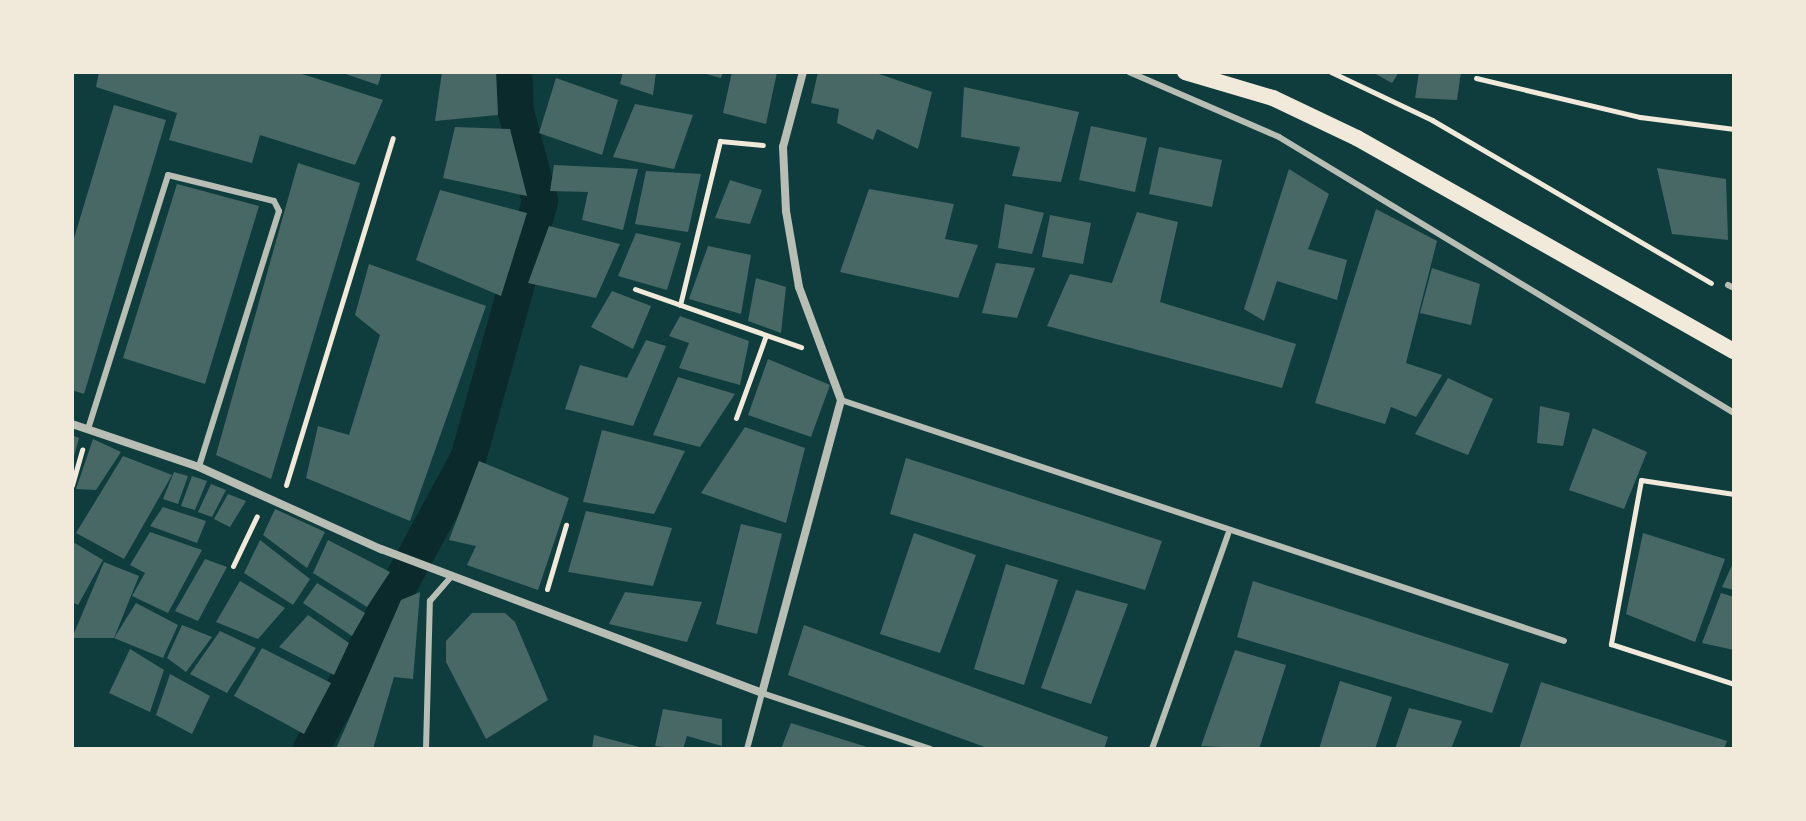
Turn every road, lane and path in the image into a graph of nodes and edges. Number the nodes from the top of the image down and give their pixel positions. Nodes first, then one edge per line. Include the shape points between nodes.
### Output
1 (803, 72) edge
2 (1129, 72) edge
3 (1185, 72) edge
4 (1331, 72) edge
5 (1476, 78) dead end
6 (1734, 129) edge
7 (393, 138) dead end
8 (783, 147) junction
9 (1731, 286) edge
10 (635, 289) dead end
11 (680, 305) junction
12 (766, 335) junction
13 (1734, 351) edge
14 (825, 356) junction
15 (841, 400) junction
16 (1734, 413) edge
17 (736, 418) dead end
18 (72, 424) edge
19 (88, 429) junction
20 (199, 467) junction
21 (72, 485) edge
22 (1734, 494) edge
23 (266, 497) junction
24 (281, 503) junction
25 (566, 525) dead end
26 (1228, 534) junction
27 (233, 566) dead end
28 (448, 574) junction
29 (541, 609) junction
30 (1564, 641) dead end
31 (1734, 684) edge
32 (762, 693) junction
33 (426, 749) edge
34 (747, 749) edge
35 (930, 749) edge
36 (1152, 749) edge

1 - 8 street
2 - 16 lane via 1279,137
3 - 13 main road via 1273,98 1357,138
4 - 9 path via 1432,120 1701,279
5 - 6 path via 1640,117
7 - 24 path
8 - 11 path via 720,141
8 - 14 street via 799,287
10 - 11 path
11 - 12 path
12 - 14 path
12 - 17 path
14 - 15 street
15 - 26 lane
15 - 32 street
18 - 19 street
19 - 20 street
19 - 20 lane via 168,175 274,201 279,211
19 - 21 path
20 - 23 street
22 - 31 path via 1641,480 1611,644
23 - 24 street
23 - 27 path
24 - 28 street
25 - 29 path
26 - 30 lane
26 - 36 lane
28 - 29 street
28 - 33 lane via 430,601
29 - 32 street
32 - 34 lane
32 - 35 lane

